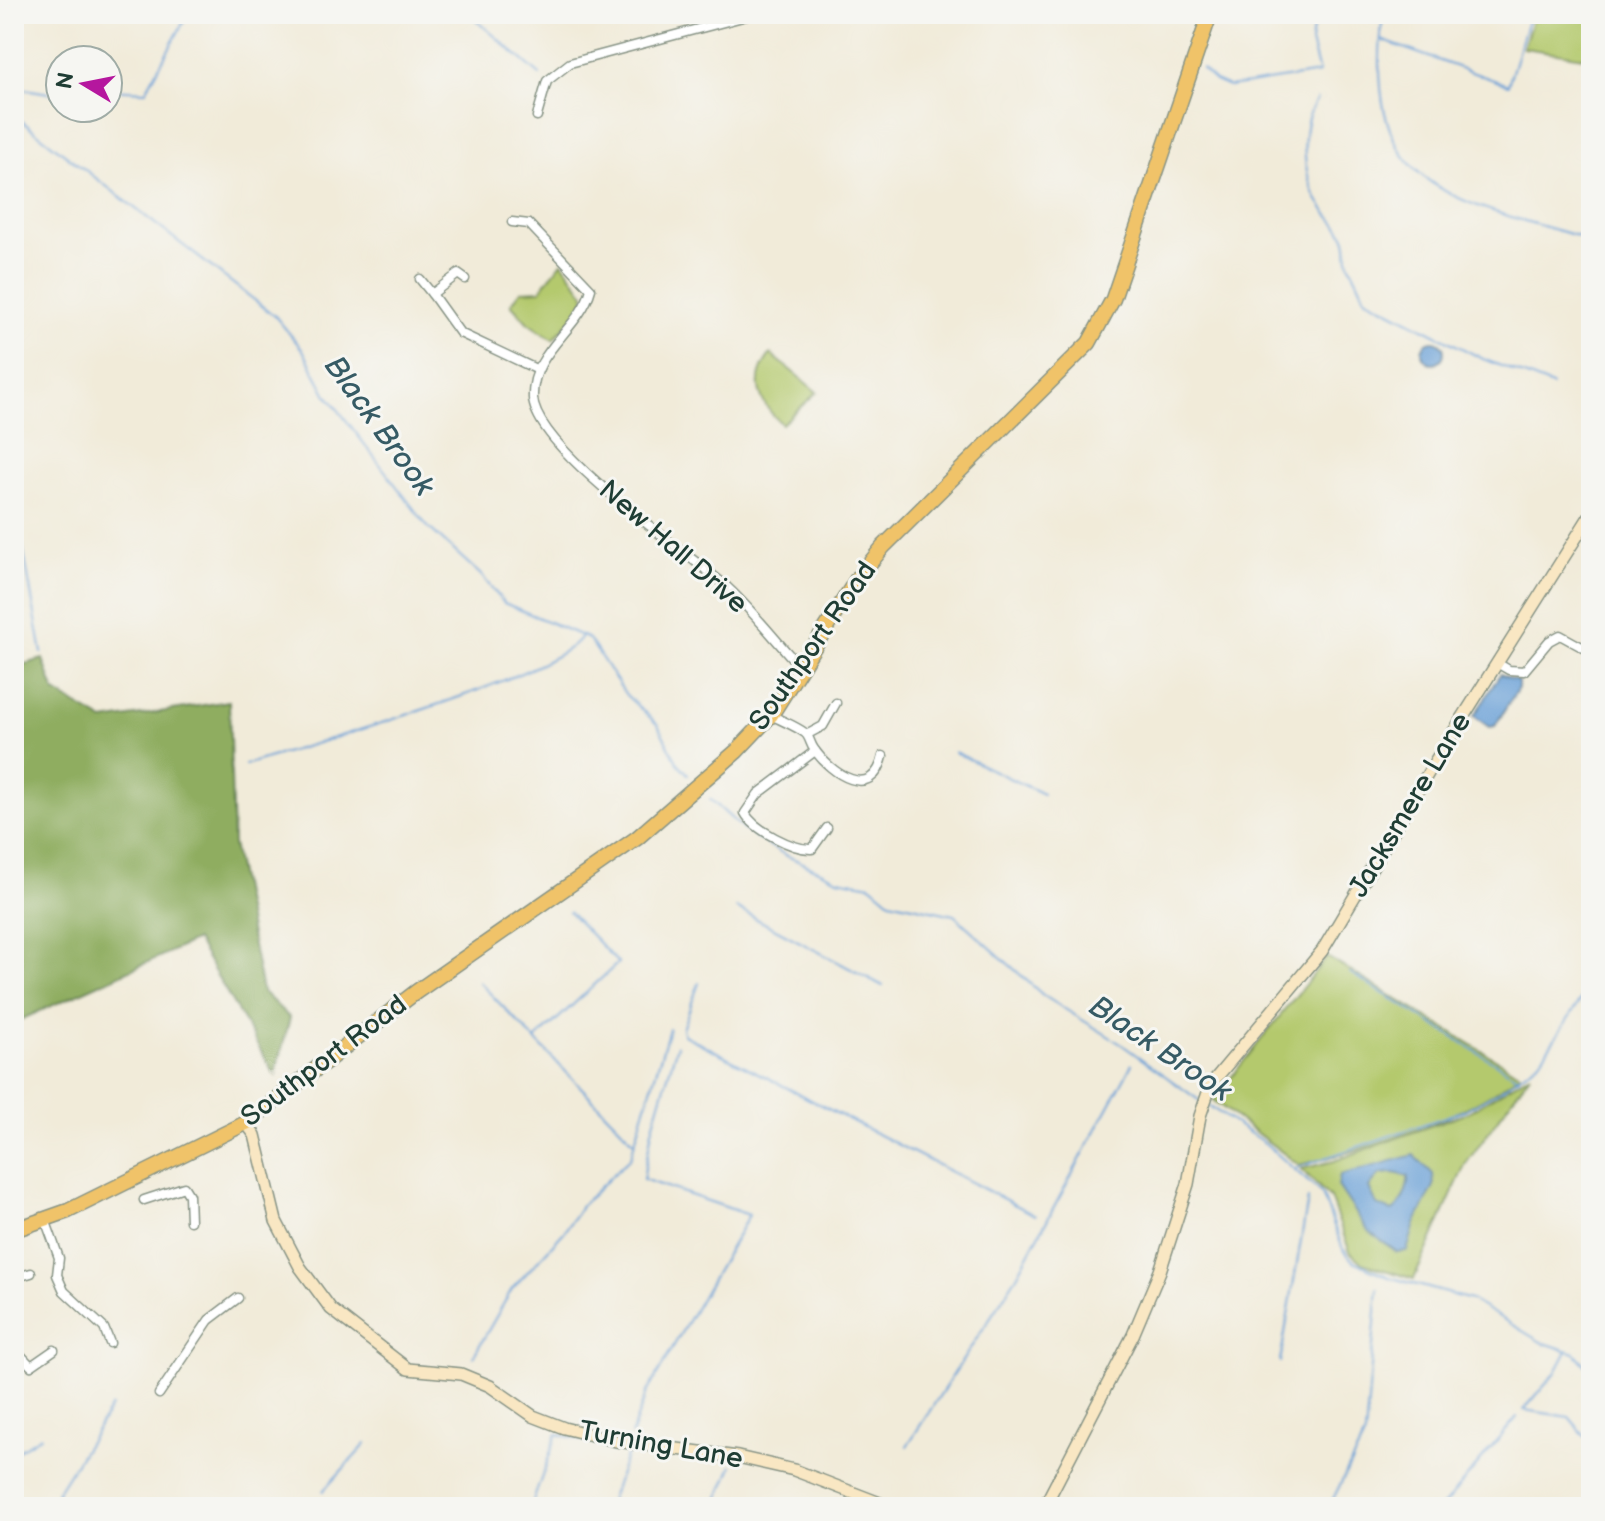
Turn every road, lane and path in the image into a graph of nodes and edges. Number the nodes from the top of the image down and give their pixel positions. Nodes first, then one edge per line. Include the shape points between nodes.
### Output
1 (754, 14) edge
2 (1210, 14) edge
3 (537, 116) dead end
4 (512, 222) dead end
5 (420, 279) dead end
6 (465, 279) dead end
7 (432, 294) junction
8 (539, 366) junction
9 (1591, 514) edge
10 (1591, 652) edge
11 (1497, 663) junction
12 (801, 668) junction
13 (836, 703) dead end
14 (771, 715) junction
15 (808, 734) junction
16 (815, 751) junction
17 (883, 756) dead end
18 (827, 828) dead end
19 (246, 1123) junction
20 (144, 1200) dead end
21 (45, 1219) junction
22 (190, 1221) dead end
23 (14, 1230) edge
24 (31, 1273) dead end
25 (14, 1278) edge
26 (238, 1298) dead end
27 (110, 1343) dead end
28 (14, 1348) edge
29 (54, 1350) dead end
30 (159, 1394) dead end
31 (890, 1507) edge
32 (1044, 1507) edge

1 - 3 street via 570,63 547,81
2 - 12 highway, Southport Road via 1113,299 1089,343 883,547
4 - 8 street via 529,224 591,289 586,307
5 - 7 street
6 - 7 street via 458,274
7 - 8 street via 460,333 505,357 538,370
8 - 12 street, New Hall Drive via 533,399 544,429 578,465 728,588
9 - 11 main road, Jacksmere Lane
10 - 11 street via 1560,635 1524,671
11 - 32 main road, Jacksmere Lane via 1322,951 1211,1084 1188,1184 1160,1271 1133,1335
12 - 14 highway, Southport Road
13 - 15 street via 823,726
14 - 15 street
14 - 19 highway, Southport Road via 637,838 416,992
15 - 16 street
16 - 17 street via 860,783 870,778
16 - 18 street via 758,794 745,813 804,849 812,849
19 - 21 highway, Southport Road
19 - 31 main road, Turning Lane via 255,1135 284,1240 314,1289 349,1325 408,1369 461,1374 564,1428 794,1470
20 - 22 street via 184,1187 194,1209
21 - 23 highway, Southport Road
21 - 27 street via 64,1291 104,1328
24 - 25 street
26 - 30 street via 209,1320
28 - 29 street via 31,1366

